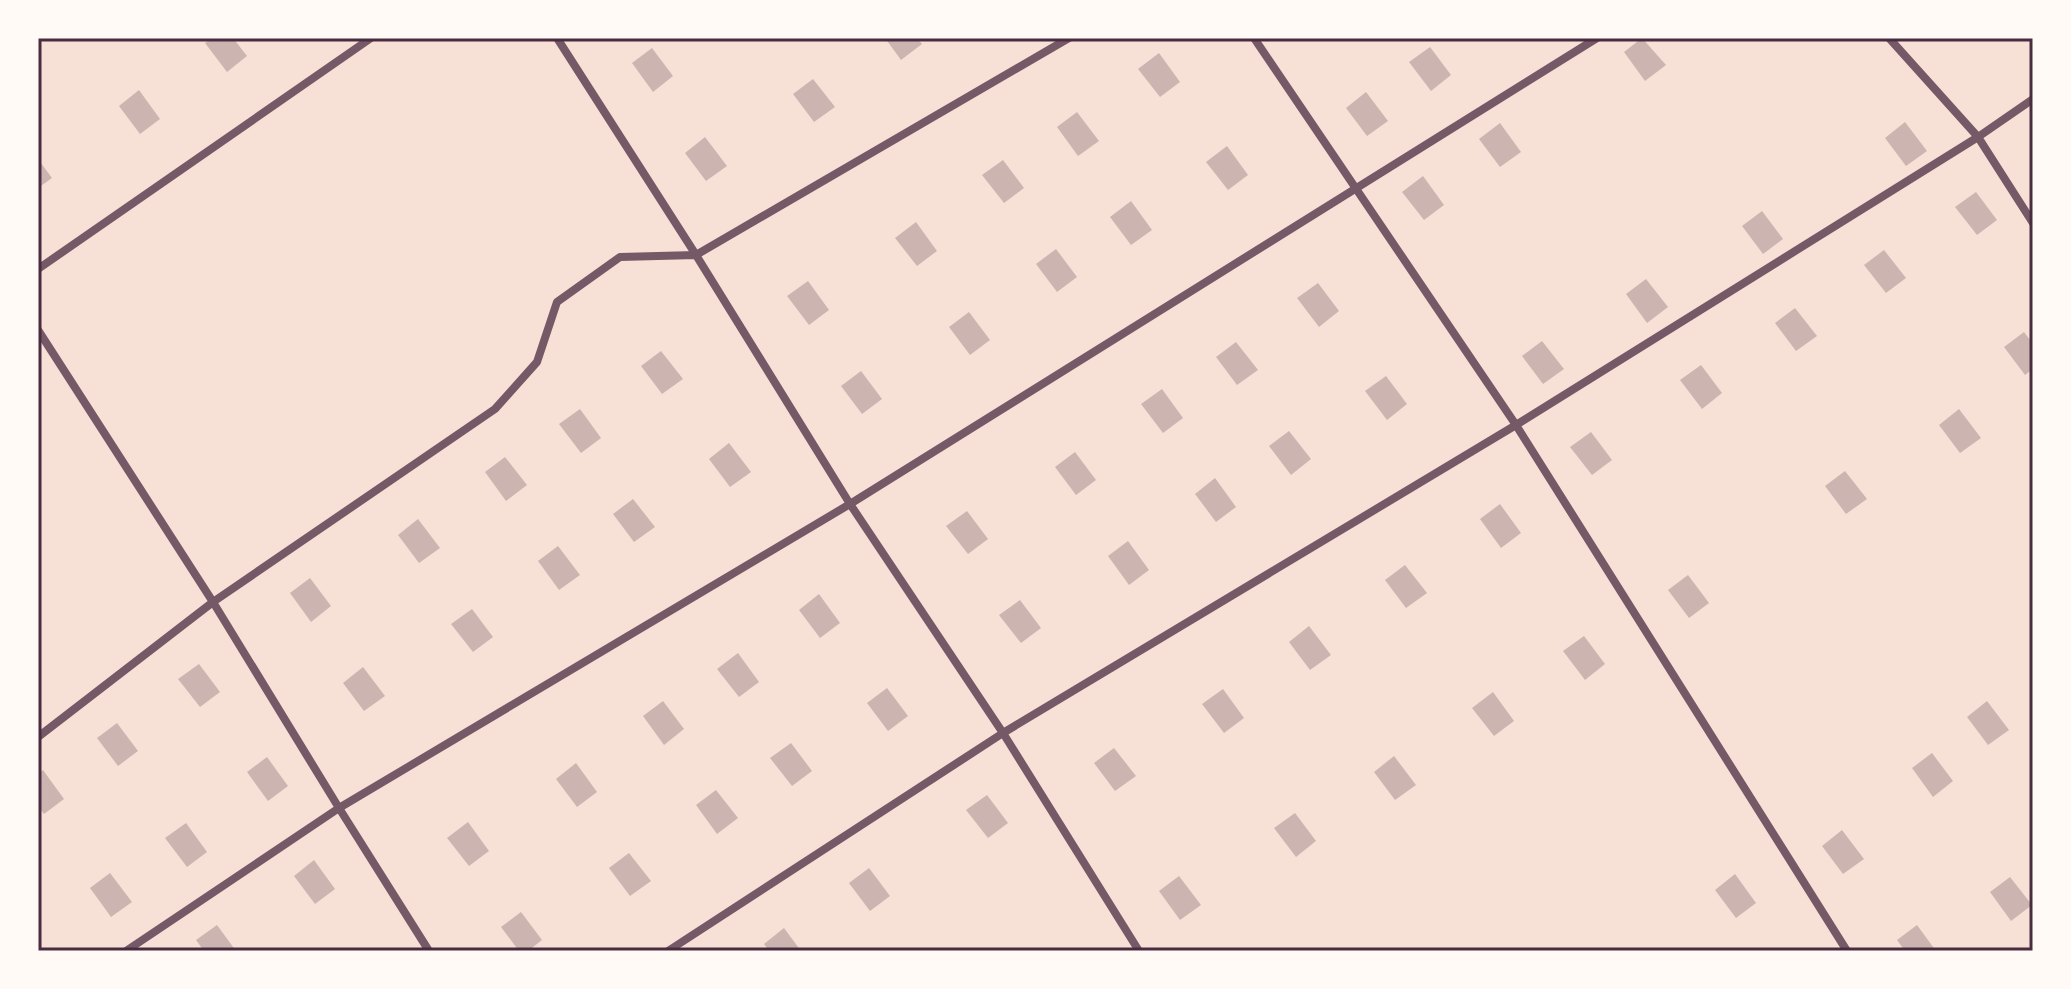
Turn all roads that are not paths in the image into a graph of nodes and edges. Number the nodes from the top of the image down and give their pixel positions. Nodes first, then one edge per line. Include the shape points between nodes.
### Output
1 (371, 38) edge
2 (557, 38) edge
3 (1069, 38) edge
4 (1254, 38) edge
5 (1597, 38) edge
6 (1889, 38) edge
7 (2033, 99) edge
8 (1978, 137) junction
9 (1356, 190) junction
10 (2033, 223) edge
11 (696, 255) junction
12 (38, 269) edge
13 (38, 330) edge
14 (1516, 425) junction
15 (850, 504) junction
16 (213, 602) junction
17 (1003, 733) junction
18 (38, 737) edge
19 (339, 808) junction
20 (126, 951) edge
21 (429, 951) edge
22 (668, 951) edge
23 (1139, 951) edge
24 (1847, 951) edge

1 - 12 street
2 - 11 street
3 - 11 street
4 - 9 street
5 - 9 street
6 - 8 street
7 - 8 street
8 - 10 street
8 - 14 street
9 - 14 street
9 - 15 street
11 - 15 street
11 - 16 street via 620,257 557,302 537,362 495,409
13 - 16 street
14 - 17 street
14 - 24 street
15 - 17 street
15 - 19 street
16 - 18 street
16 - 19 street
17 - 22 street
17 - 23 street
19 - 20 street
19 - 21 street

